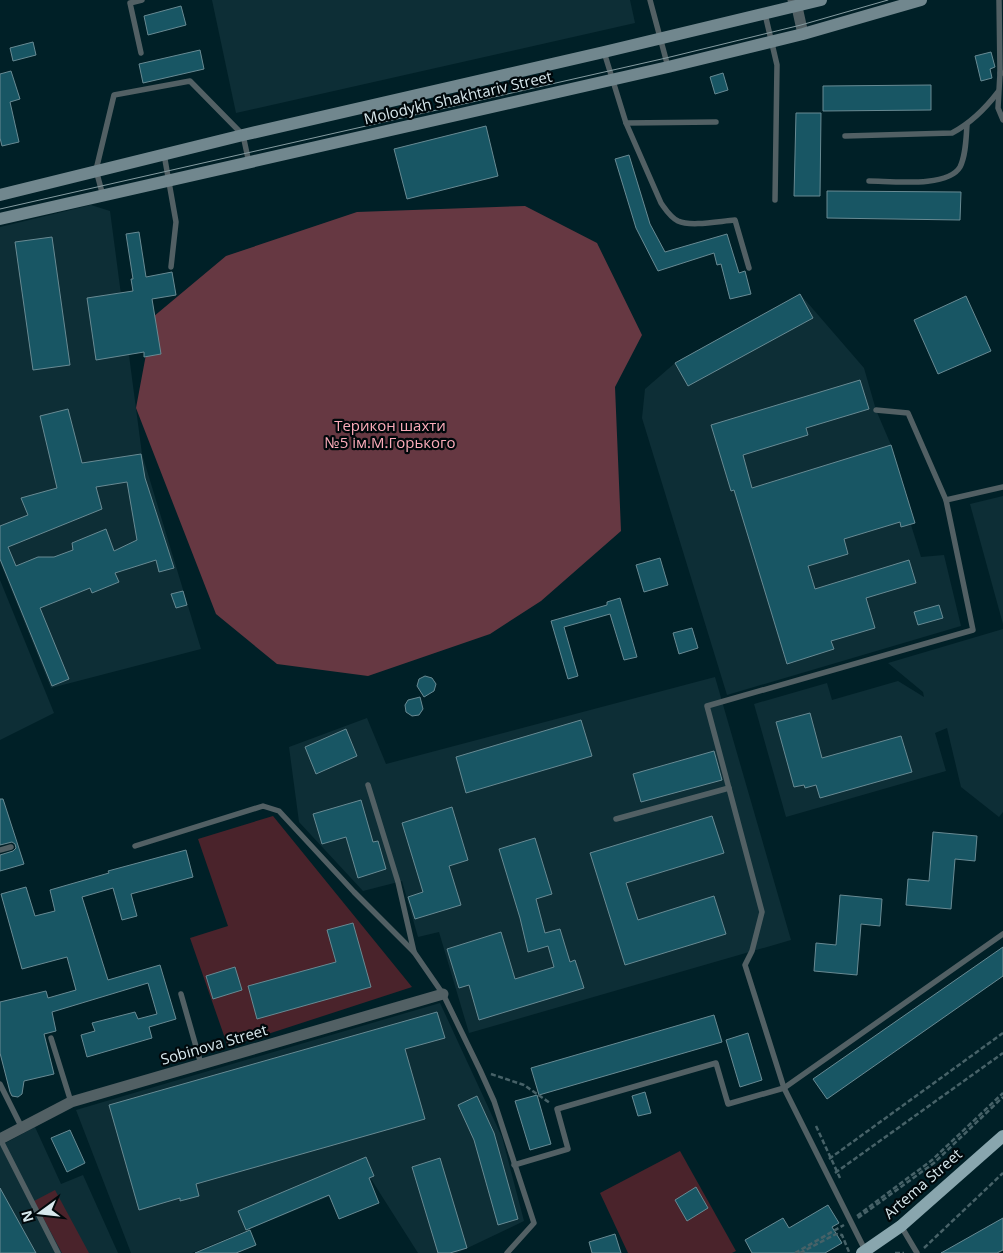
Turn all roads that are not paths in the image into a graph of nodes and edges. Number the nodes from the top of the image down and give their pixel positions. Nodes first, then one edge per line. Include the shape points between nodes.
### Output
1 (142, 0) edge
2 (650, 0) edge
3 (821, 0) edge
4 (921, 0) edge
5 (999, 0) edge
6 (795, 3) edge
7 (765, 14) junction
8 (803, 34) junction
9 (661, 39) junction
10 (771, 41) junction
11 (604, 52) junction
12 (141, 53) dead end
13 (668, 67) junction
14 (1001, 73) edge
15 (612, 80) junction
16 (998, 92) junction
17 (1003, 120) edge
18 (716, 122) dead end
19 (626, 123) junction
20 (967, 125) junction
21 (243, 135) junction
22 (845, 136) dead end
23 (164, 154) junction
24 (249, 163) junction
25 (96, 170) junction
26 (170, 181) junction
27 (868, 182) dead end
28 (0, 195) edge
29 (103, 196) junction
30 (775, 200) dead end
31 (0, 219) edge
32 (171, 268) dead end
33 (748, 268) dead end
34 (876, 410) dead end
35 (1003, 487) edge
36 (946, 500) junction
37 (368, 785) dead end
38 (729, 788) junction
39 (616, 819) dead end
40 (135, 846) dead end
41 (11, 847) dead end
42 (0, 850) edge
43 (1003, 934) edge
44 (414, 952) junction
45 (181, 994) dead end
46 (442, 994) junction
47 (51, 1038) dead end
48 (201, 1064) junction
49 (0, 1084) edge
50 (784, 1088) junction
51 (71, 1102) junction
52 (22, 1128) junction
53 (1003, 1136) edge
54 (0, 1139) edge
55 (514, 1165) junction
56 (901, 1226) junction
57 (863, 1252) edge
58 (58, 1253) edge
59 (507, 1253) edge
60 (918, 1253) edge

1 - 12 lane via 130,3
2 - 9 lane
3 - 6 main road, Molodykh Shakhtariv Street
4 - 8 main road, Molodykh Shakhtariv Street
5 - 14 lane
6 - 7 main road, Molodykh Shakhtariv Street
6 - 8 street
7 - 9 main road, Molodykh Shakhtariv Street
7 - 10 lane
8 - 10 main road, Molodykh Shakhtariv Street
9 - 11 main road, Molodykh Shakhtariv Street
9 - 13 lane
10 - 13 main road, Molodykh Shakhtariv Street
10 - 30 lane via 778,65
11 - 15 lane
11 - 21 main road, Molodykh Shakhtariv Street
13 - 15 main road, Molodykh Shakhtariv Street
14 - 16 lane
15 - 19 lane
15 - 24 main road, Molodykh Shakhtariv Street
16 - 17 lane via 998,108
16 - 20 lane
18 - 19 lane
19 - 33 lane via 668,214 678,221 692,223 734,220
20 - 22 lane via 952,133
20 - 27 lane via 960,167 948,177 936,181
21 - 23 main road, Molodykh Shakhtariv Street
21 - 24 lane
21 - 25 lane via 190,81 114,95
23 - 25 main road, Molodykh Shakhtariv Street
23 - 26 lane
24 - 26 main road, Molodykh Shakhtariv Street
25 - 28 main road, Molodykh Shakhtariv Street
25 - 29 lane
26 - 29 main road, Molodykh Shakhtariv Street
26 - 32 lane via 176,222
29 - 31 main road, Molodykh Shakhtariv Street
34 - 36 lane via 908,413
35 - 36 lane
36 - 38 lane via 972,630 707,706
37 - 44 lane via 398,882
38 - 39 lane
38 - 50 lane via 762,912 752,952 745,965
40 - 44 lane via 263,806 279,811
41 - 42 lane
43 - 50 lane
44 - 46 lane
45 - 48 lane
46 - 48 street, Sobinova Street
46 - 55 lane via 494,1101
47 - 51 lane
48 - 51 street, Sobinova Street
49 - 52 lane
50 - 55 lane via 728,1104 716,1063 557,1109 568,1150
50 - 57 lane
51 - 52 street, Sobinova Street
52 - 54 street, Sobinova Street
53 - 56 main road, Artema Street
54 - 58 lane
55 - 59 lane via 534,1222
56 - 57 main road, Artema Street
56 - 60 lane

